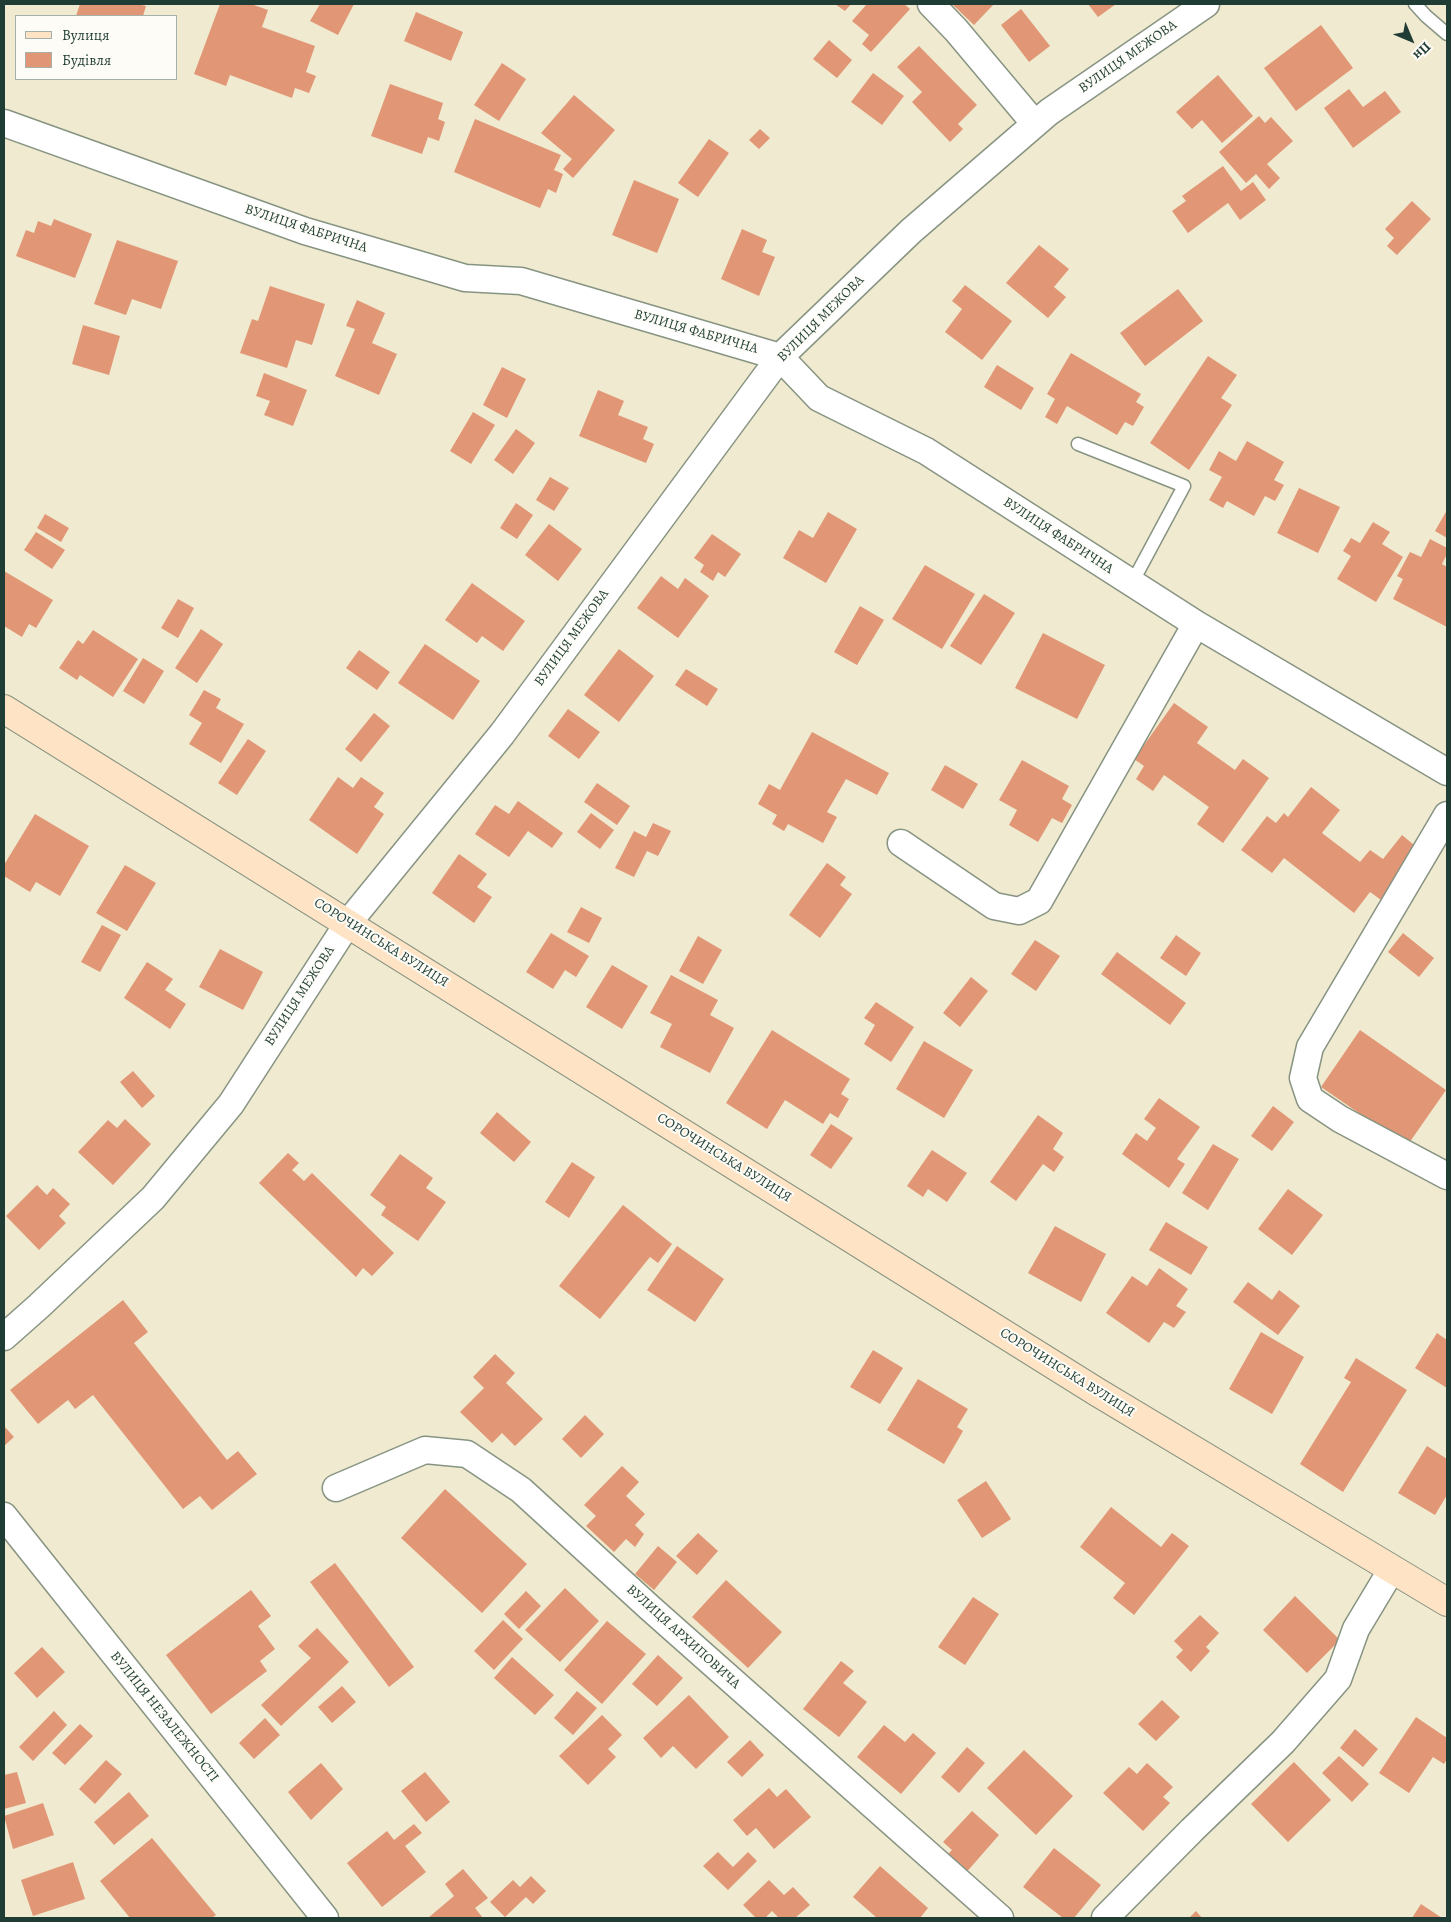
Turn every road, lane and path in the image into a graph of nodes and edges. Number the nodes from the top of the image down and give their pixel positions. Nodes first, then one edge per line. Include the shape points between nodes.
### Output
1 (931, 4) edge
2 (1206, 4) edge
3 (1415, 4) edge
4 (1447, 34) edge
5 (4, 123) edge
6 (1035, 124) junction
7 (780, 357) junction
8 (1078, 444) dead end
9 (1132, 583) junction
10 (1196, 624) junction
11 (4, 709) edge
12 (1447, 772) edge
13 (1447, 815) edge
14 (901, 843) dead end
15 (348, 923) junction
16 (1447, 1176) edge
17 (4, 1337) edge
18 (336, 1488) dead end
19 (4, 1516) edge
20 (1392, 1569) junction
21 (1447, 1602) edge
22 (325, 1918) edge
23 (1000, 1918) edge
24 (1105, 1918) edge

1 - 6 street
2 - 6 street, ВУЛИЦЯ МЕЖОВА
3 - 4 lane
5 - 7 street, ВУЛИЦЯ ФАБРИЧНА via 305,232 465,278 521,281
6 - 7 street, ВУЛИЦЯ МЕЖОВА via 911,231
7 - 9 street, ВУЛИЦЯ ФАБРИЧНА via 819,398 926,450
7 - 15 street, ВУЛИЦЯ МЕЖОВА via 502,734
8 - 9 lane via 1184,486
9 - 10 street, ВУЛИЦЯ ФАБРИЧНА
10 - 12 street, ВУЛИЦЯ ФАБРИЧНА
10 - 14 street via 1040,902 1019,911 994,906
11 - 15 main road, СОРОЧИНСЬКА ВУЛИЦЯ
13 - 16 street via 1310,1047 1303,1078 1310,1099 1340,1119
15 - 17 street, ВУЛИЦЯ МЕЖОВА via 231,1104 159,1191
15 - 20 main road, СОРОЧИНСЬКА ВУЛИЦЯ via 1089,1387
18 - 23 street, ВУЛИЦЯ АРХИПОВИЧА via 425,1450 467,1454 521,1490
19 - 22 street, ВУЛИЦЯ НЕЗАЛЕЖНОСТІ
20 - 21 main road, СОРОЧИНСЬКА ВУЛИЦЯ
20 - 24 street via 1356,1629 1338,1679 1283,1742

